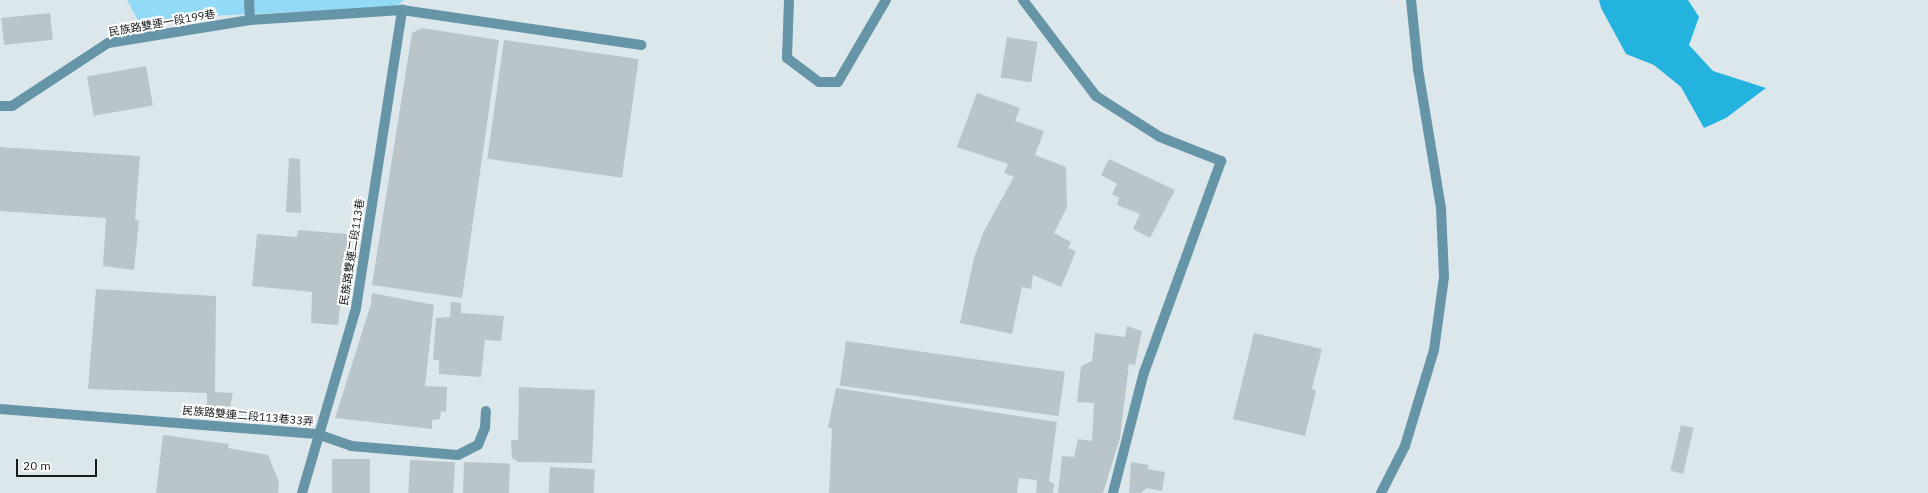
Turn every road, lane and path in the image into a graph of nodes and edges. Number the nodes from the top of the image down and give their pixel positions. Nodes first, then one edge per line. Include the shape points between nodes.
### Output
1 (249, 0) edge
2 (789, 0) edge
3 (886, 0) edge
4 (1023, 0) edge
5 (1411, 0) edge
6 (402, 10) junction
7 (250, 20) junction
8 (641, 45) dead end
9 (0, 106) edge
10 (0, 409) edge
11 (486, 412) dead end
12 (317, 434) junction
13 (302, 493) edge
14 (1113, 493) edge
15 (1381, 493) edge

1 - 7 lane
2 - 3 lane via 787,58 819,82 838,82
4 - 14 lane via 1096,96 1160,137 1221,160 1144,372
5 - 15 lane via 1418,69 1441,208 1444,277 1434,350 1406,446
6 - 7 lane, 民族路雙連一段199巷
6 - 8 lane, 民族路雙連一段199巷
6 - 12 lane, 民族路雙連二段113巷 via 356,308
7 - 9 lane, 民族路雙連一段199巷 via 108,43 12,106
10 - 12 lane, 民族路雙連二段113巷33弄
11 - 12 lane, 民族路雙連二段113巷33弄 via 485,428 478,445 458,455 351,446
12 - 13 lane, 民族路雙連二段113巷

